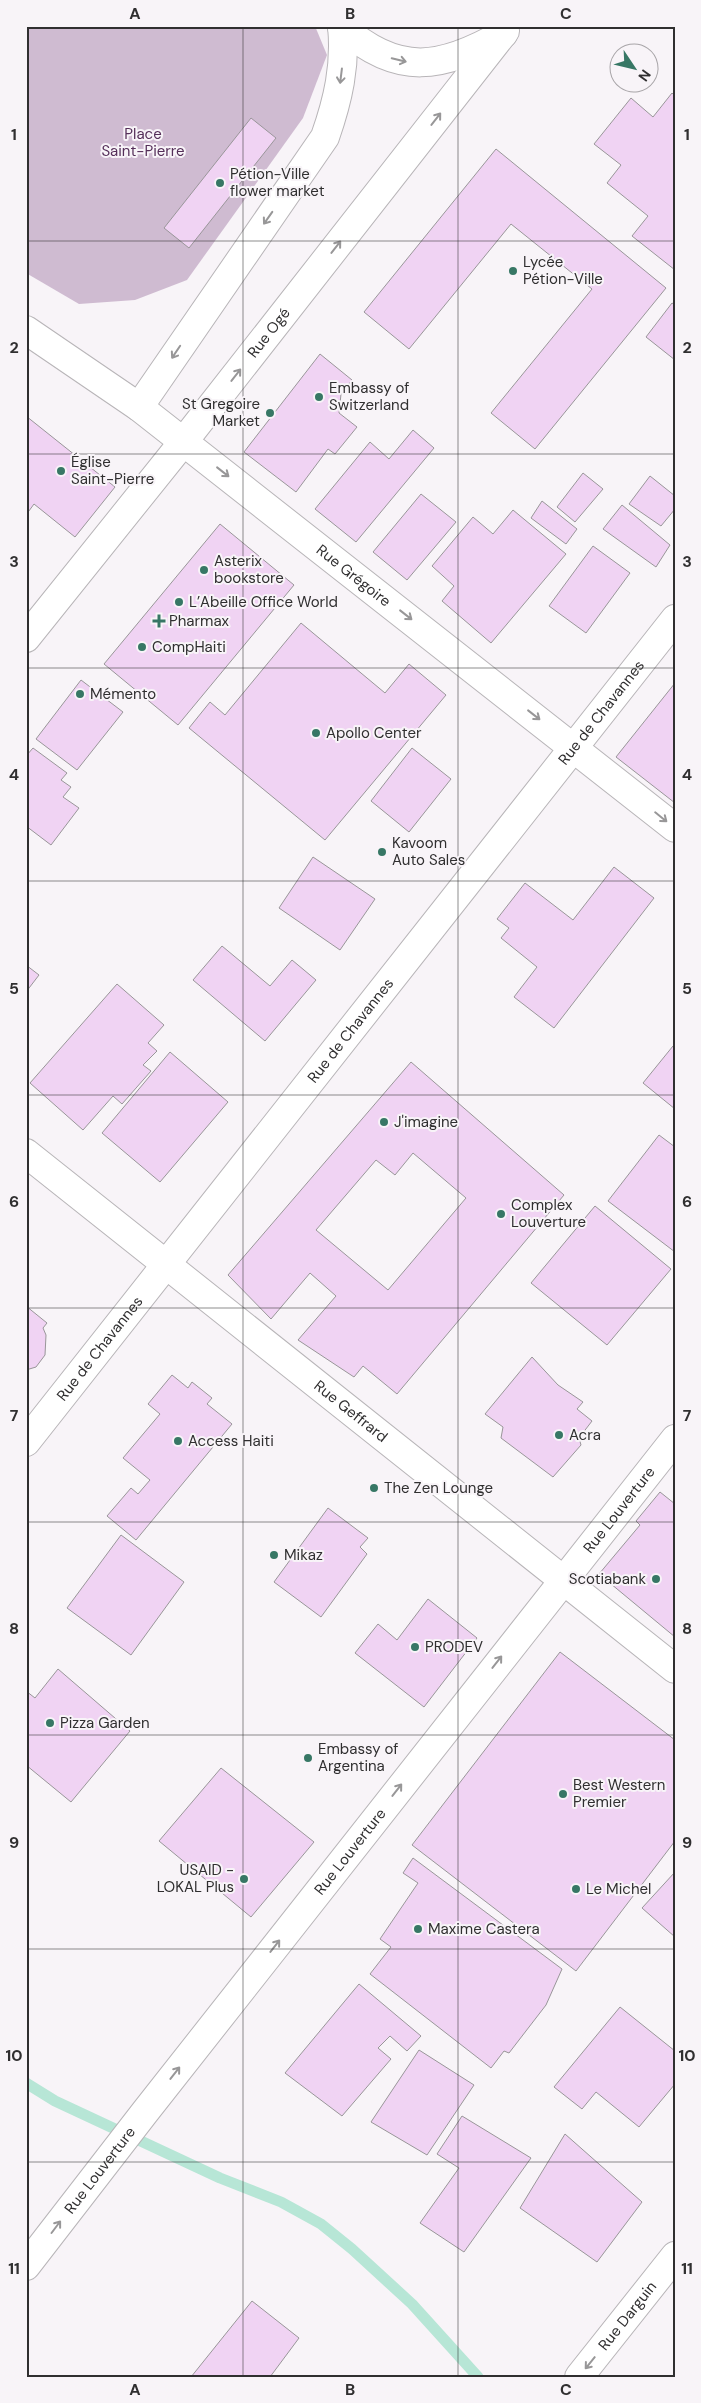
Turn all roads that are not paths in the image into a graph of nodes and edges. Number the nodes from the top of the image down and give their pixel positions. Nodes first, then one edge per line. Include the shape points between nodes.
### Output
1 (342, 27) edge
2 (506, 30) edge
3 (26, 330) edge
4 (139, 407) junction
5 (184, 441) junction
6 (675, 619) edge
7 (26, 638) edge
8 (574, 747) junction
9 (675, 828) edge
10 (26, 1152) edge
11 (166, 1263) junction
12 (675, 1439) edge
13 (26, 1442) edge
14 (562, 1580) junction
15 (675, 1669) edge
16 (675, 2256) edge
17 (26, 2266) edge
18 (579, 2377) edge

1 -> 2 street via 382,56 426,63 476,49
1 -> 4 street via 342,77 325,137
5 -> 2 street, Rue Ogé
3 - 4 street, Rue Grégoire
4 - 5 street, Rue Grégoire
5 - 7 street, Rue Ogé
5 -> 8 street, Rue Grégoire
6 - 8 street, Rue de Chavannes
8 -> 9 street, Rue Grégoire
8 - 11 street, Rue de Chavannes
10 - 11 street, Rue Geffrard
11 - 13 street, Rue de Chavannes
11 - 14 street, Rue Geffrard
12 - 14 street, Rue Louverture
14 - 15 street, Rue Geffrard
17 -> 14 street, Rue Louverture
16 -> 18 street, Rue Darguin

